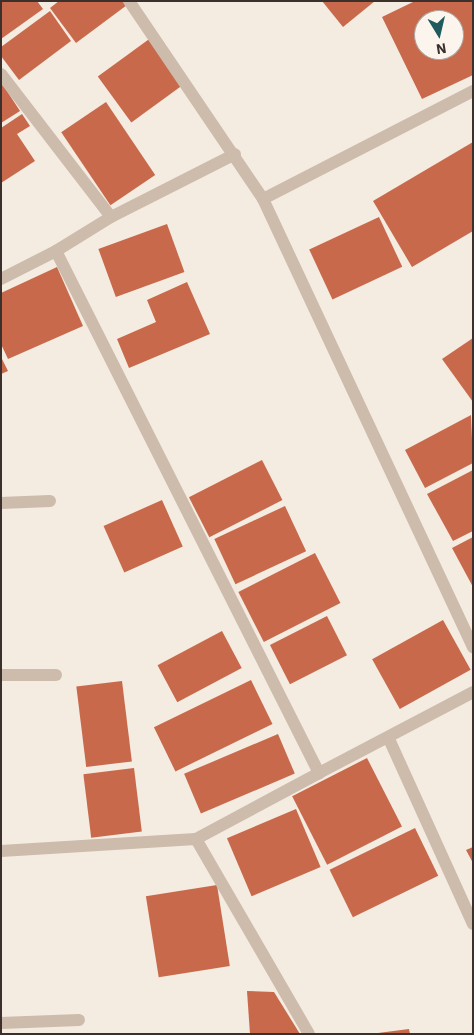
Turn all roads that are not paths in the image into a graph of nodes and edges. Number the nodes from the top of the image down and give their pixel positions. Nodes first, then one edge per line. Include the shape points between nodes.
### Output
1 (130, 1) edge
2 (1, 74) edge
3 (473, 91) edge
4 (235, 154) junction
5 (263, 200) junction
6 (111, 217) junction
7 (56, 251) junction
8 (1, 279) edge
9 (50, 501) dead end
10 (1, 503) edge
11 (473, 647) edge
12 (1, 675) edge
13 (56, 675) dead end
14 (473, 692) edge
15 (389, 739) junction
16 (319, 773) junction
17 (196, 839) junction
18 (1, 851) edge
19 (473, 924) edge
20 (79, 1020) dead end
21 (1, 1023) edge
22 (309, 1034) edge

1 - 4 street
2 - 6 street
3 - 5 street
4 - 5 street
4 - 6 street
5 - 11 street
6 - 7 street
7 - 8 street
7 - 16 street
9 - 10 street
12 - 13 street
14 - 15 street
15 - 16 street
15 - 19 street
16 - 17 street
17 - 18 street
17 - 22 street
20 - 21 street

